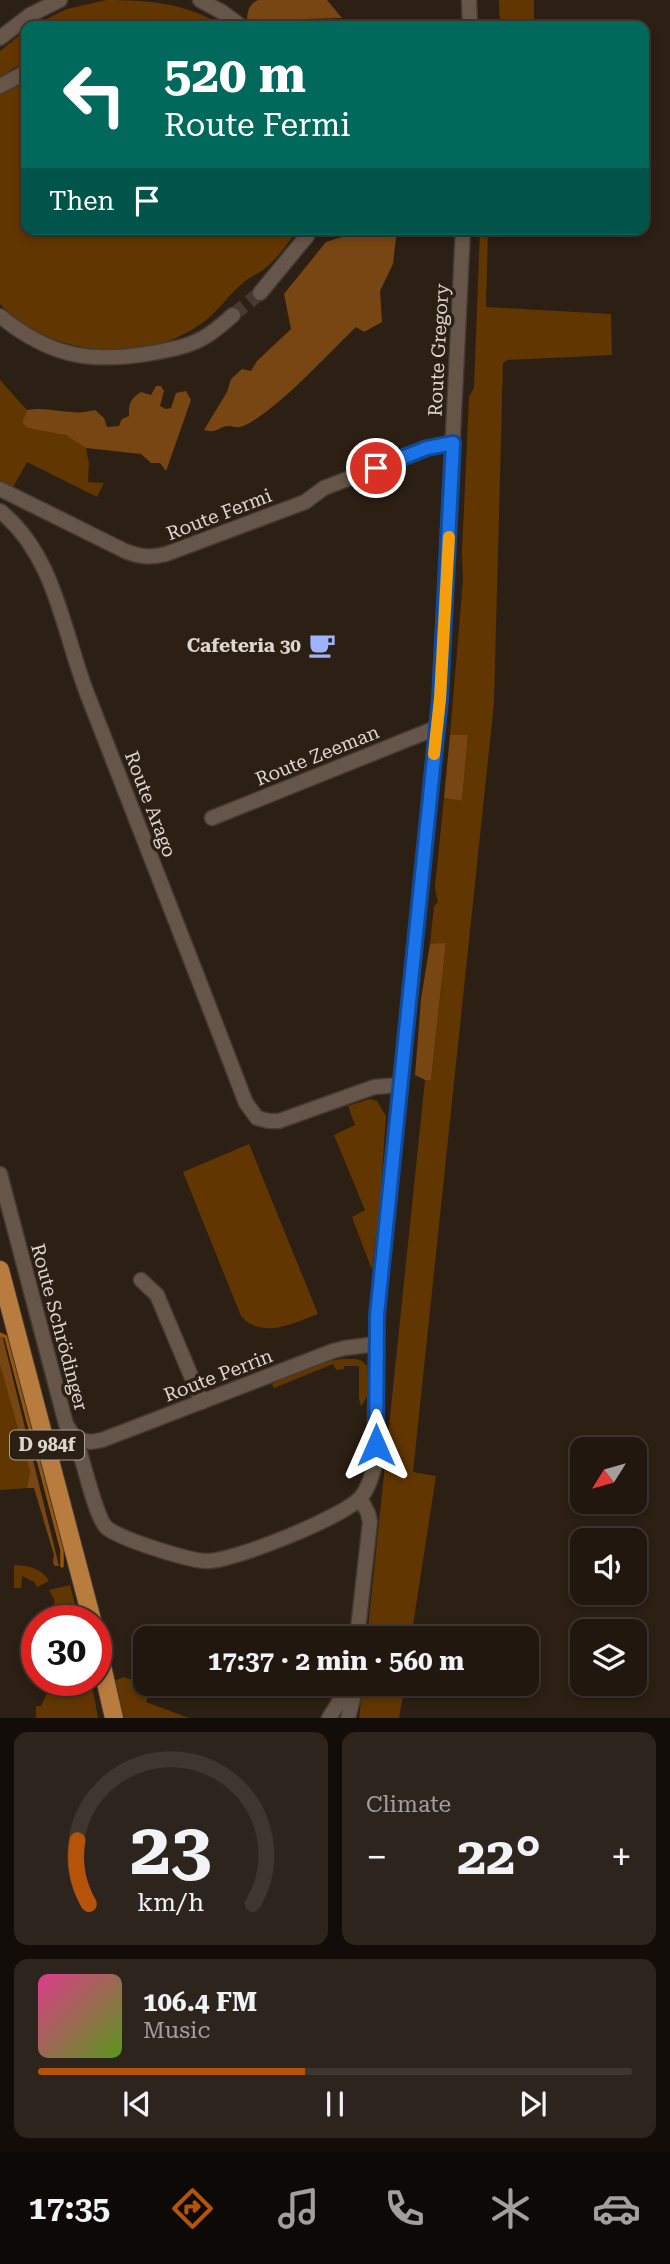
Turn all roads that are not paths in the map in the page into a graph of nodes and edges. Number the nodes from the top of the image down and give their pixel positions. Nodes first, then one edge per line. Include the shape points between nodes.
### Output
1 (60, 0) edge
2 (200, 0) edge
3 (468, 0) edge
4 (22, 21) edge
5 (234, 21) edge
6 (470, 21) edge
7 (21, 22) edge
8 (0, 37) edge
9 (21, 75) edge
10 (0, 86) edge
11 (307, 235) edge
12 (463, 235) edge
13 (260, 293) tunnel mouth
14 (233, 315) tunnel mouth
15 (0, 316) edge
16 (453, 443) junction
17 (0, 489) edge
18 (0, 511) edge
19 (436, 728) junction
20 (212, 818) dead end
21 (400, 1085) junction
22 (0, 1174) edge
23 (0, 1270) edge
24 (141, 1280) dead end
25 (376, 1344) junction
26 (202, 1402) junction
27 (75, 1438) junction
28 (360, 1498) junction
29 (88, 1605) edge
30 (358, 1626) edge
31 (109, 1696) edge
32 (343, 1696) edge
33 (353, 1696) edge
34 (355, 1696) edge
35 (114, 1718) edge
36 (329, 1718) edge
37 (348, 1718) edge
38 (355, 1718) edge

1 - 4 street
2 - 5 street
3 - 6 street
7 - 8 street
9 - 10 street
11 - 13 street
12 - 16 street, Route Gregory
14 - 15 street via 206,337 178,348 108,359 51,348
16 - 17 street, Route Fermi via 427,448 324,488 304,502 152,557 124,551
16 - 19 street, Route Gregory
18 - 21 street, Route Arago via 29,541 51,585 86,692 246,1103 257,1118 279,1121 374,1087
19 - 20 street, Route Zeeman
19 - 21 street, Route Gregory
21 - 25 street, Route Gregory
22 - 27 street, Route Schrödinger via 66,1424
23 - 29 main road, D 984f
24 - 26 street via 157,1295
25 - 26 street, Route Perrin via 333,1351
25 - 28 street, Route Gregory via 374,1468
26 - 27 street, Route Perrin via 102,1440
27 - 28 street, Route Schrödinger via 105,1527 186,1559 231,1558 341,1511
28 - 30 street via 370,1522
31 - 35 main road
32 - 36 street
33 - 37 street
34 - 38 street

